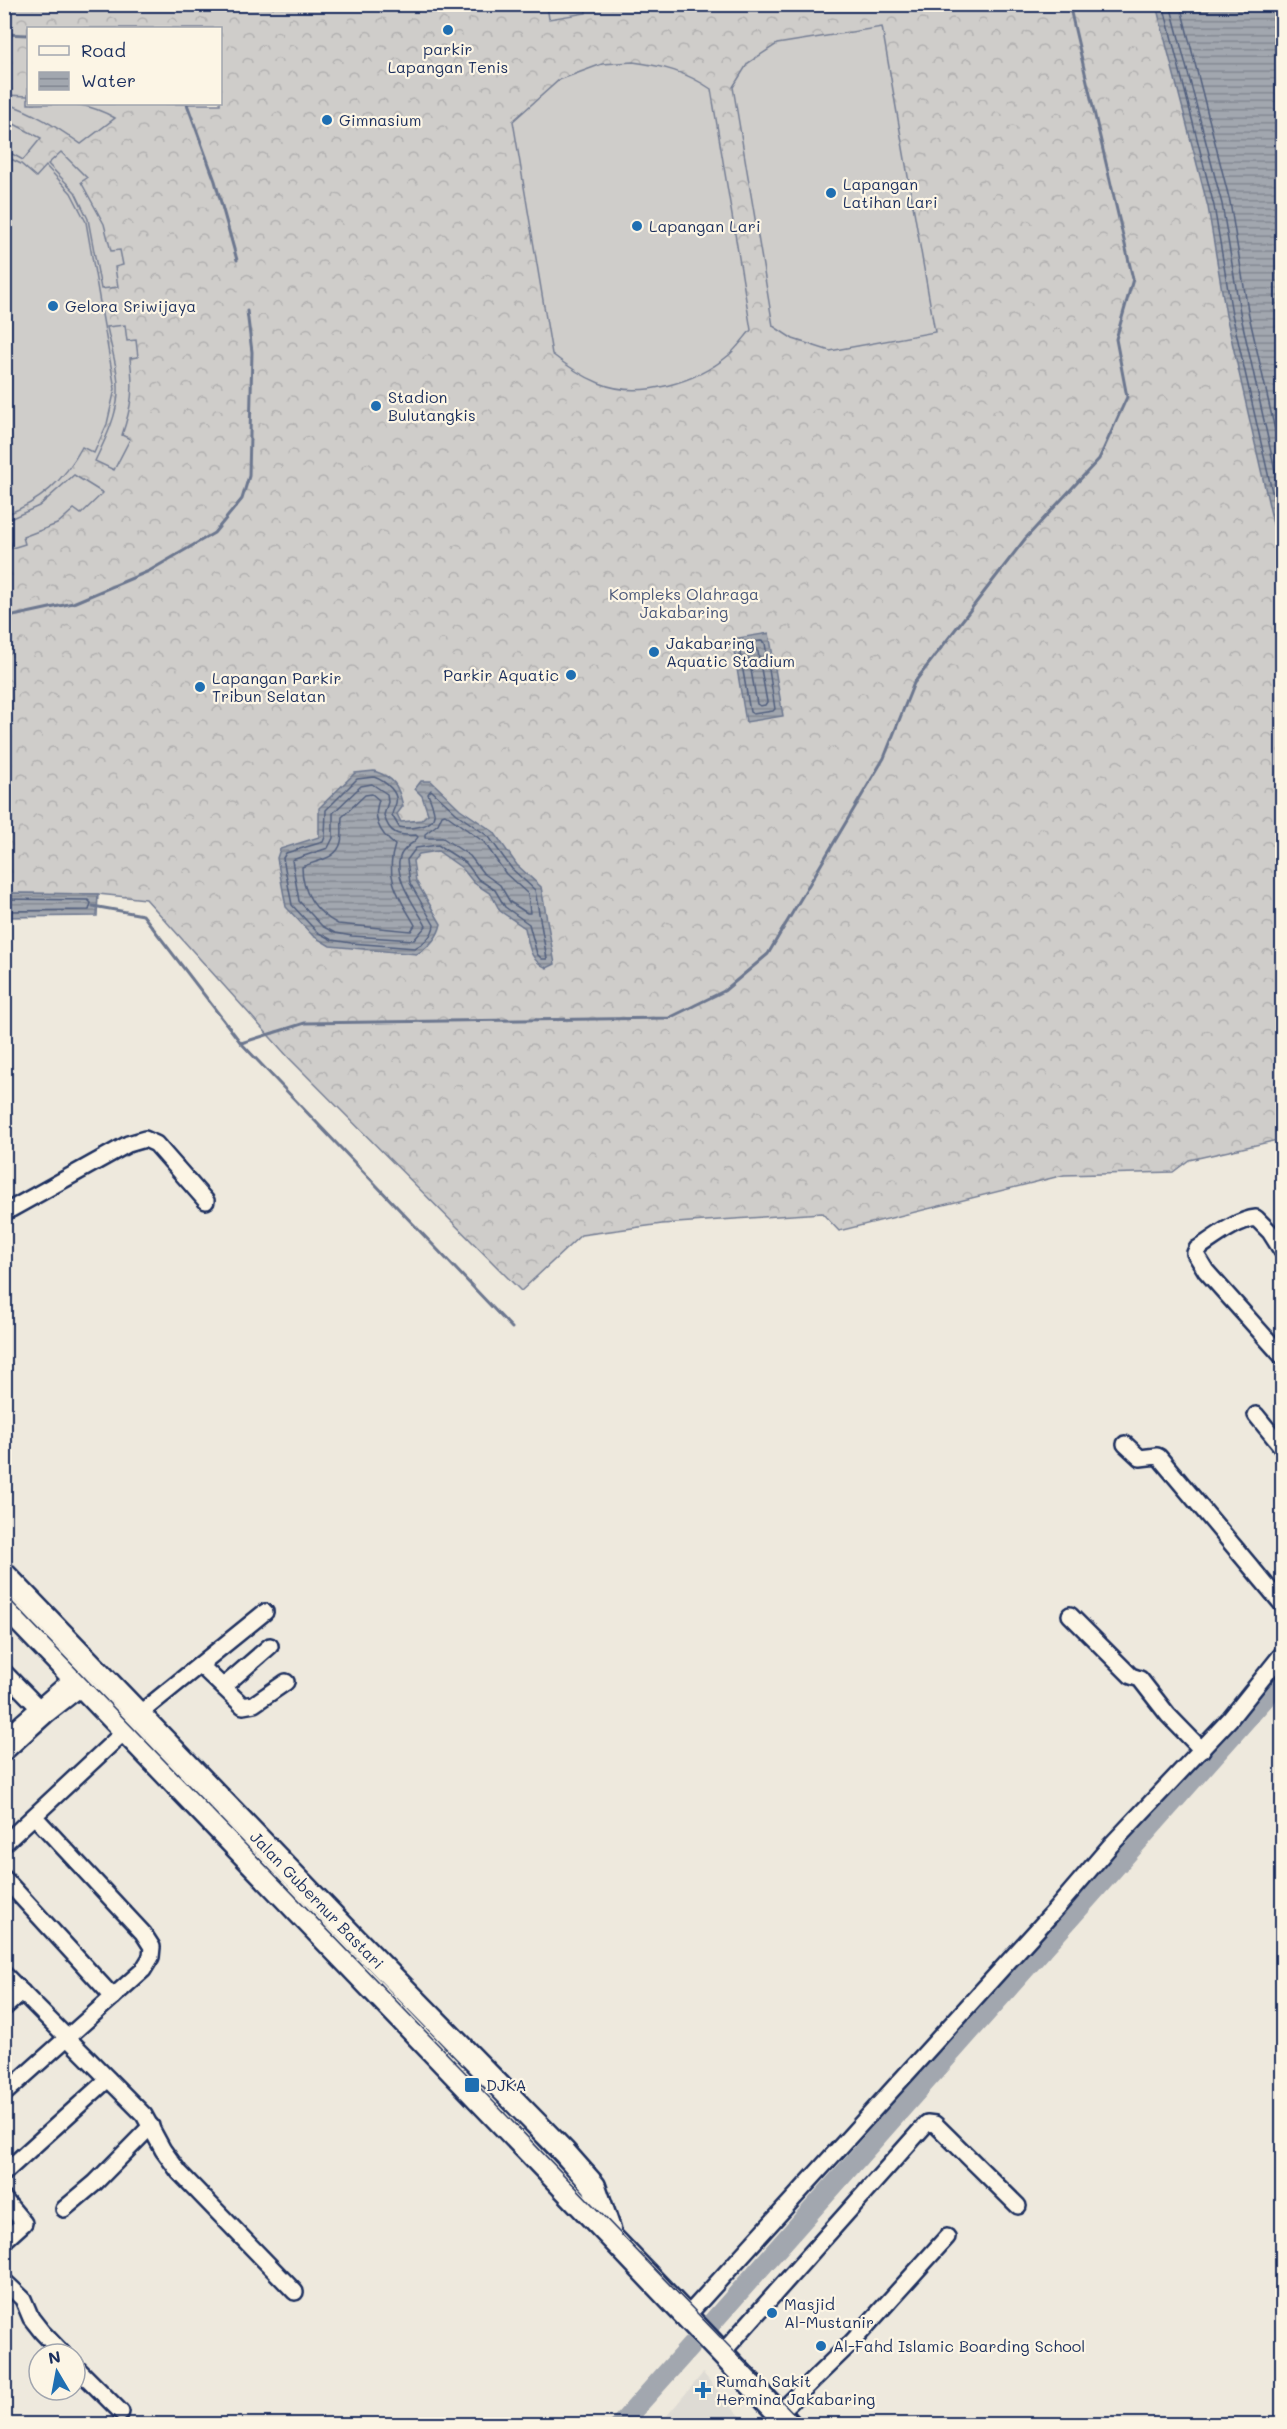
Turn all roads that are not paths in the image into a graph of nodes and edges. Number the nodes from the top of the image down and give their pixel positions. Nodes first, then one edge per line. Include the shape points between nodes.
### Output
1 (206, 1201) dead end
2 (4, 1213) edge
3 (1282, 1251) edge
4 (1282, 1356) edge
5 (1256, 1415) dead end
6 (1125, 1444) dead end
7 (1282, 1446) edge
8 (4, 1574) edge
9 (1282, 1603) edge
10 (4, 1605) edge
11 (265, 1612) dead end
12 (1070, 1615) dead end
13 (270, 1646) dead end
14 (1282, 1656) edge
15 (200, 1665) junction
16 (4, 1672) edge
17 (286, 1682) dead end
18 (73, 1685) junction
19 (224, 1686) junction
20 (46, 1707) junction
21 (132, 1723) junction
22 (4, 1738) edge
23 (1202, 1750) junction
24 (4, 1753) edge
25 (35, 1817) junction
26 (4, 1844) edge
27 (4, 1878) edge
28 (355, 1939) junction
29 (336, 1952) junction
30 (4, 1974) edge
31 (22, 1992) junction
32 (113, 1997) junction
33 (4, 2008) edge
34 (67, 2036) junction
35 (108, 2079) junction
36 (4, 2094) edge
37 (151, 2126) junction
38 (4, 2173) edge
39 (4, 2199) edge
40 (1018, 2206) dead end
41 (64, 2209) dead end
42 (611, 2237) junction
43 (947, 2237) dead end
44 (4, 2241) edge
45 (4, 2281) edge
46 (295, 2292) dead end
47 (686, 2317) junction
48 (52, 2342) edge
49 (722, 2353) junction
50 (87, 2378) edge
51 (121, 2412) dead end
52 (783, 2419) edge

1 - 2 street via 156,1144 145,1139 128,1144
3 - 4 street via 1256,1218 1231,1228 1195,1253 1206,1271
5 - 7 street
6 - 9 street via 1140,1458 1159,1457
8 - 21 highway, Jalan Gubernur Bastari
10 - 18 highway, Jalan Gubernur Bastari
11 - 15 street
12 - 23 street via 1131,1676 1140,1679
13 - 19 street
14 - 23 street
15 - 19 street
15 - 21 street
16 - 20 street
17 - 19 street via 248,1706 239,1704
18 - 20 street
18 - 21 highway, Jalan Gubernur Bastari
20 - 22 street
20 - 24 street
21 - 25 street
21 - 28 highway, Jalan Gubernur Bastari
21 - 29 highway, Jalan Gubernur Bastari
23 - 47 street via 1110,1846
25 - 26 street
25 - 32 street via 152,1947 143,1970
27 - 32 street
28 - 29 highway
28 - 42 highway, Jalan Gubernur Bastari via 594,2186
29 - 42 highway, Jalan Gubernur Bastari
30 - 31 street
31 - 33 street
31 - 34 street
32 - 34 street
34 - 35 street
34 - 36 street
35 - 37 street
35 - 38 street
37 - 41 street
37 - 46 street via 179,2172
39 - 44 street via 24,2223
40 - 49 street via 935,2124 927,2123
42 - 47 highway, Jalan Gubernur Bastari
43 - 52 street
45 - 48 street via 22,2299 31,2318
47 - 49 highway, Jalan Gubernur Bastari
49 - 52 highway, Jalan Gubernur Bastari
50 - 51 street

